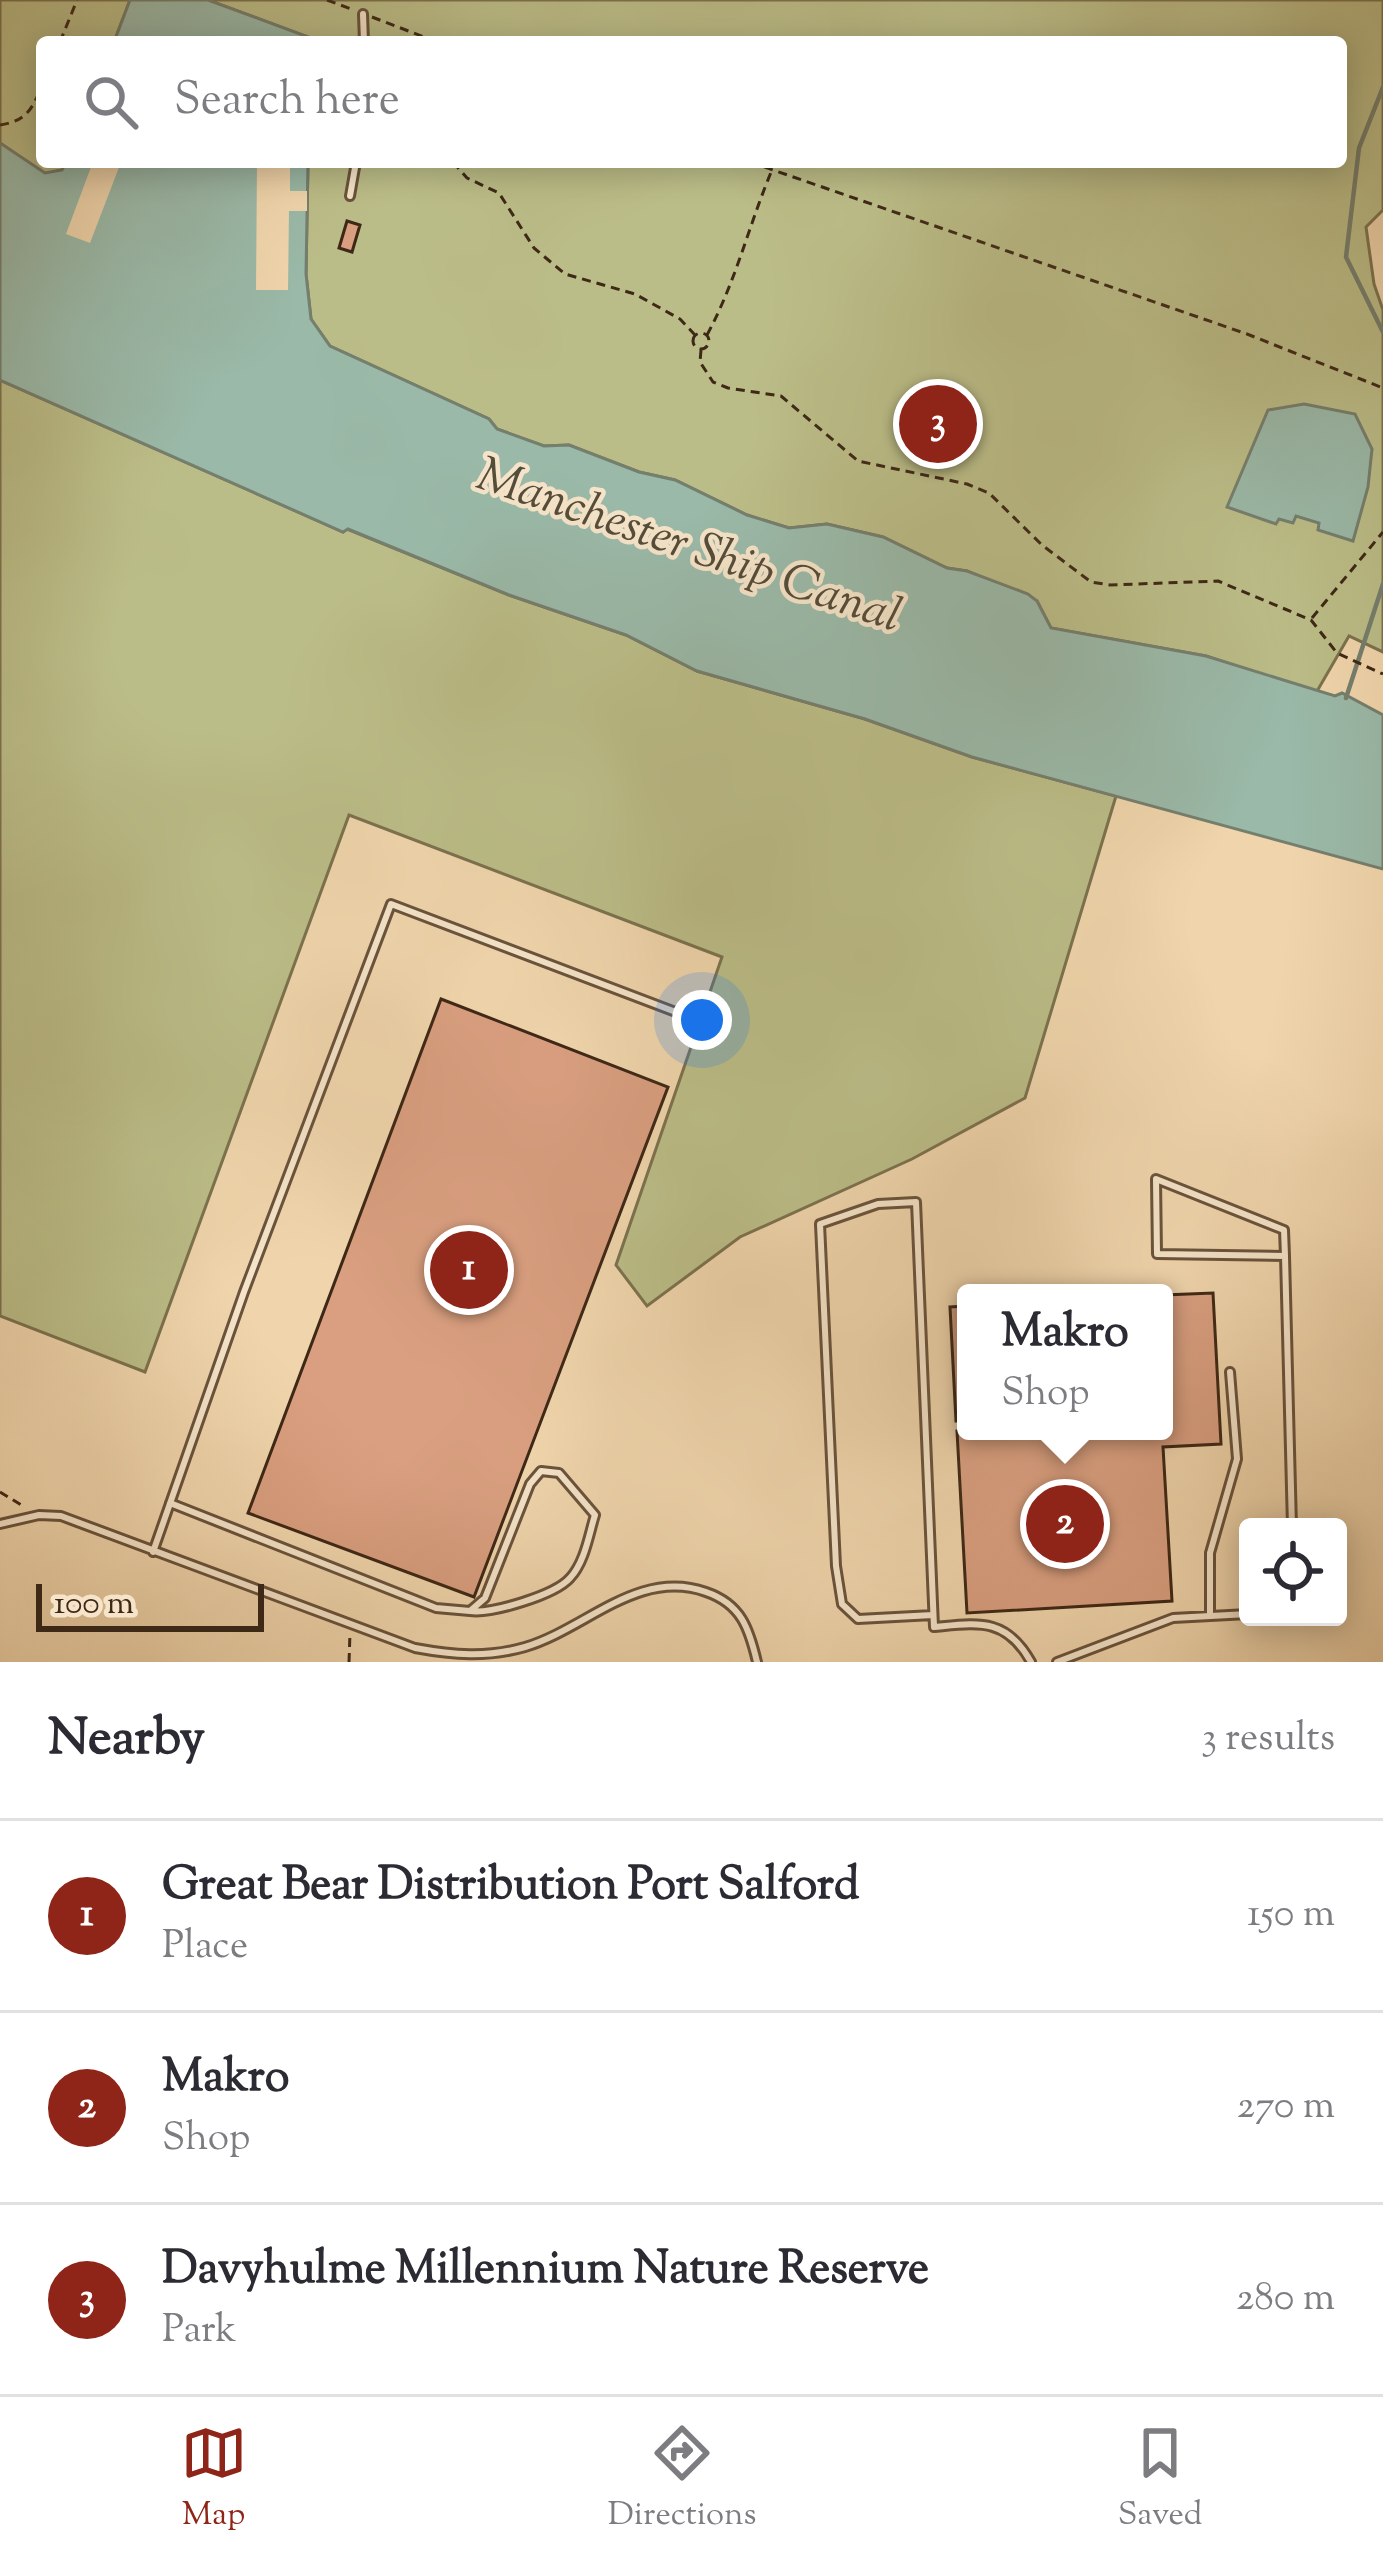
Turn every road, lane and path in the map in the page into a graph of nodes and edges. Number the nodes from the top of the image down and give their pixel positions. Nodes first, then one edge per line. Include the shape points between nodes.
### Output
1 (77, 0) edge
2 (327, 0) edge
3 (363, 14) junction
4 (62, 36) edge
5 (364, 36) edge
6 (421, 36) edge
7 (36, 100) edge
8 (0, 124) edge
9 (355, 168) edge
10 (458, 168) edge
11 (766, 168) edge
12 (772, 170) junction
13 (350, 196) dead end
14 (695, 335) junction
15 (707, 335) junction
16 (701, 350) junction
17 (1383, 388) edge
18 (1383, 532) edge
19 (1311, 620) junction
20 (1383, 674) edge
21 (681, 1014) dead end
22 (1285, 1256) junction
23 (1230, 1372) dead end
24 (0, 1492) edge
25 (170, 1503) junction
26 (31, 1516) junction
27 (1292, 1518) edge
28 (0, 1524) edge
29 (153, 1552) junction
30 (470, 1611) junction
31 (1239, 1614) edge
32 (933, 1615) junction
33 (1210, 1615) junction
34 (351, 1625) junction
35 (349, 1662) edge
36 (757, 1662) edge
37 (1031, 1662) edge
38 (1057, 1662) edge

1 - 4 path
2 - 3 path
3 - 5 lane
3 - 6 path
7 - 8 path via 31,113
9 - 13 lane
10 - 14 path via 499,193 534,248 565,274 635,293
11 - 12 path
12 - 15 path
12 - 17 path
14 - 15 path
14 - 16 path
15 - 16 path
16 - 19 path via 713,382 781,396 858,461 989,493 1090,582 1218,581
18 - 19 path
19 - 20 path via 1341,654
21 - 25 lane via 391,904
22 - 22 lane via 1284,1230 1156,1179 1157,1254
22 - 27 lane
23 - 33 lane via 1238,1459 1210,1553
24 - 26 path
25 - 29 lane
25 - 30 lane via 436,1608
26 - 28 lane
26 - 29 lane via 61,1516
29 - 34 lane
30 - 30 lane via 485,1598 530,1484 541,1471 559,1473 596,1515 568,1581 507,1607
31 - 33 lane
32 - 32 lane via 916,1202 878,1204 820,1224 839,1589 858,1619
32 - 37 lane via 934,1628 989,1622
33 - 38 lane via 1173,1618
34 - 35 path
34 - 36 lane via 415,1648 489,1654 553,1637 641,1590 668,1585 730,1603 749,1630

